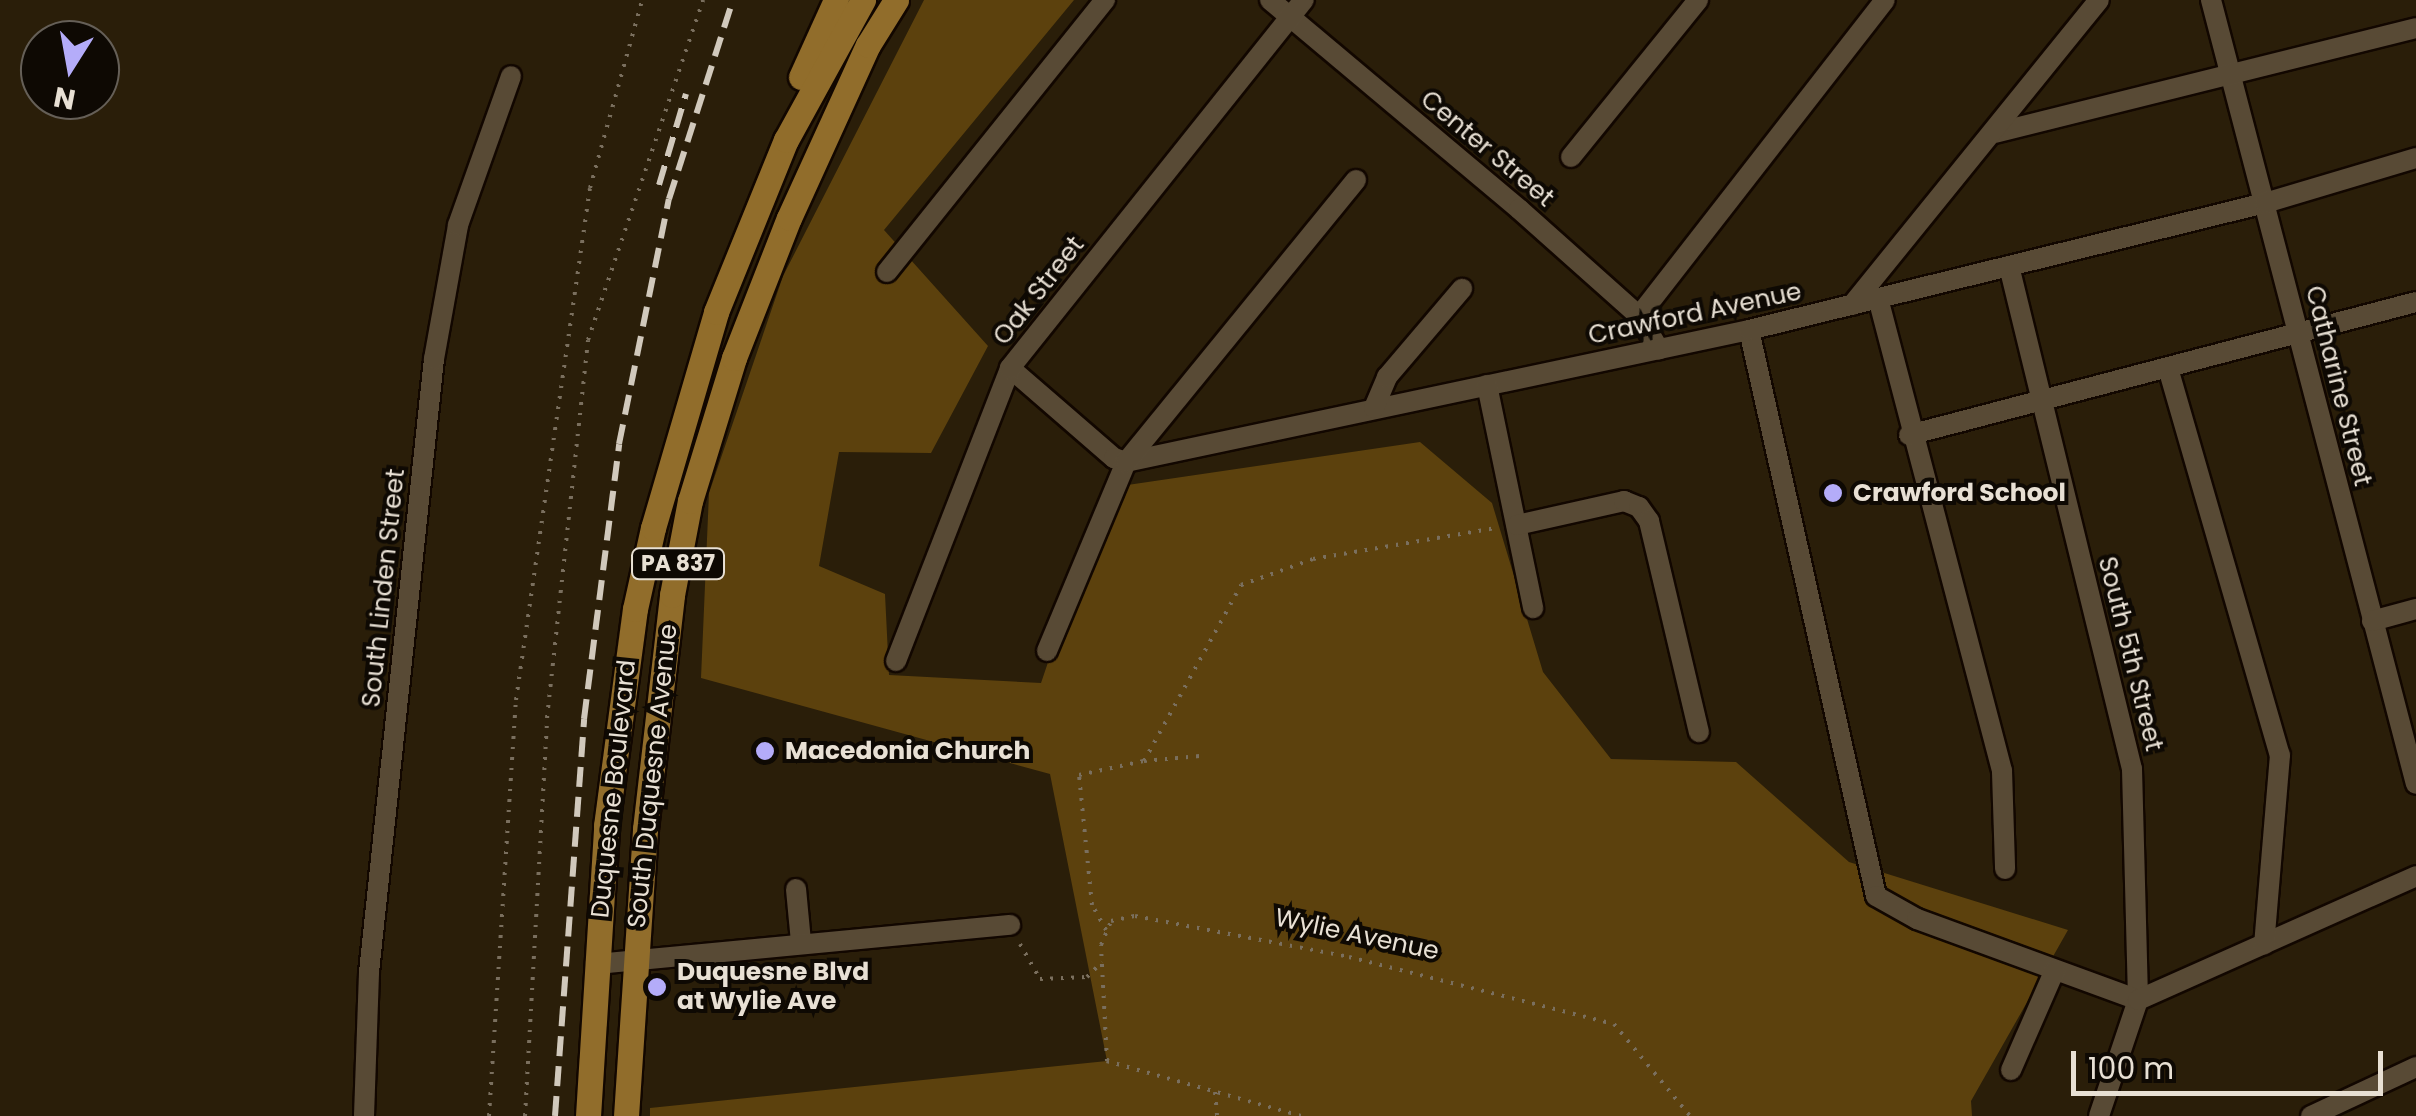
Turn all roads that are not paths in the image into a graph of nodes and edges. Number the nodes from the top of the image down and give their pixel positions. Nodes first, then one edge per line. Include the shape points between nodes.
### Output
1 (836, 0) edge
2 (863, 0) edge
3 (896, 0) edge
4 (1104, 0) edge
5 (1270, 0) edge
6 (1698, 0) edge
7 (1886, 0) edge
8 (2099, 0) edge
9 (2212, 0) edge
10 (1297, 8) edge
11 (2416, 28) edge
12 (2230, 75) junction
13 (511, 76) dead end
14 (1995, 132) junction
15 (1571, 157) dead end
16 (2416, 158) edge
17 (1356, 180) dead end
18 (2265, 204) junction
19 (2009, 266) junction
20 (887, 272) dead end
21 (1462, 289) dead end
22 (1878, 298) junction
23 (2416, 302) edge
24 (1852, 305) junction
25 (716, 312) junction
26 (1639, 316) junction
27 (1749, 330) junction
28 (2300, 336) junction
29 (1659, 349) junction
30 (1010, 368) junction
31 (2168, 368) junction
32 (1488, 385) junction
33 (2042, 399) junction
34 (1374, 408) junction
35 (1908, 435) junction
36 (1126, 462) junction
37 (1517, 525) junction
38 (1533, 608) dead end
39 (2416, 610) edge
40 (2372, 621) junction
41 (1047, 651) dead end
42 (896, 662) dead end
43 (1699, 732) dead end
44 (2416, 784) edge
45 (2005, 869) dead end
46 (2416, 876) edge
47 (796, 888) dead end
48 (1010, 925) road end
49 (802, 942) junction
50 (2264, 944) junction
51 (635, 962) junction
52 (596, 964) junction
53 (2055, 970) junction
54 (2138, 1000) junction
55 (2416, 1066) edge
56 (2011, 1070) dead end
57 (364, 1116) edge
58 (588, 1116) edge
59 (626, 1116) edge
60 (2099, 1116) edge
61 (2311, 1116) edge

1 - 25 main road, PA 837 via 780,122
2 - 25 main road via 786,140
3 - 51 main road, South Duquesne Avenue / PA 837 via 868,45 789,218 734,358 690,501 665,648
4 - 20 street
5 - 10 street, Center Street
6 - 15 street
7 - 26 street
8 - 14 street
9 - 12 street, Catharine Street
10 - 26 street, Center Street
10 - 30 street, Oak Street
11 - 12 street
12 - 14 street
12 - 18 street, Catharine Street
13 - 57 street, South Linden Street via 458,225 434,359 369,972
14 - 24 street
16 - 18 street, Crawford Avenue
17 - 36 street
18 - 19 street, Crawford Avenue
18 - 28 street, Catharine Street
19 - 22 street, Crawford Avenue
19 - 33 street, South 5th Street
21 - 34 street via 1387,377
22 - 24 street, Crawford Avenue
22 - 35 street
23 - 28 street
24 - 27 street, Crawford Avenue
25 - 52 main road, Duquesne Boulevard / PA 837 via 670,466 625,677
26 - 29 street, Center Street
27 - 29 street, Crawford Avenue
27 - 53 street via 1876,896 1916,919
28 - 31 street
28 - 40 street, Catharine Street
29 - 32 street, Crawford Avenue
30 - 36 street
30 - 42 street, Oak Street
31 - 33 street
31 - 50 street via 2280,756
32 - 34 street, Crawford Avenue
32 - 37 street
33 - 35 street
33 - 54 street, South 5th Street via 2132,769
34 - 36 street, Crawford Avenue
35 - 45 street via 2002,771
36 - 41 street
37 - 38 street
37 - 43 street via 1624,502 1639,507 1648,521
39 - 40 street
40 - 44 street, Catharine Street
46 - 50 street
47 - 49 street
48 - 49 street
49 - 51 street
50 - 54 street
51 - 52 street
51 - 59 main road, South Duquesne Avenue / PA 837
52 - 58 main road, Duquesne Boulevard / PA 837
53 - 54 street
53 - 56 street
54 - 60 street, South 5th Street
55 - 61 street

